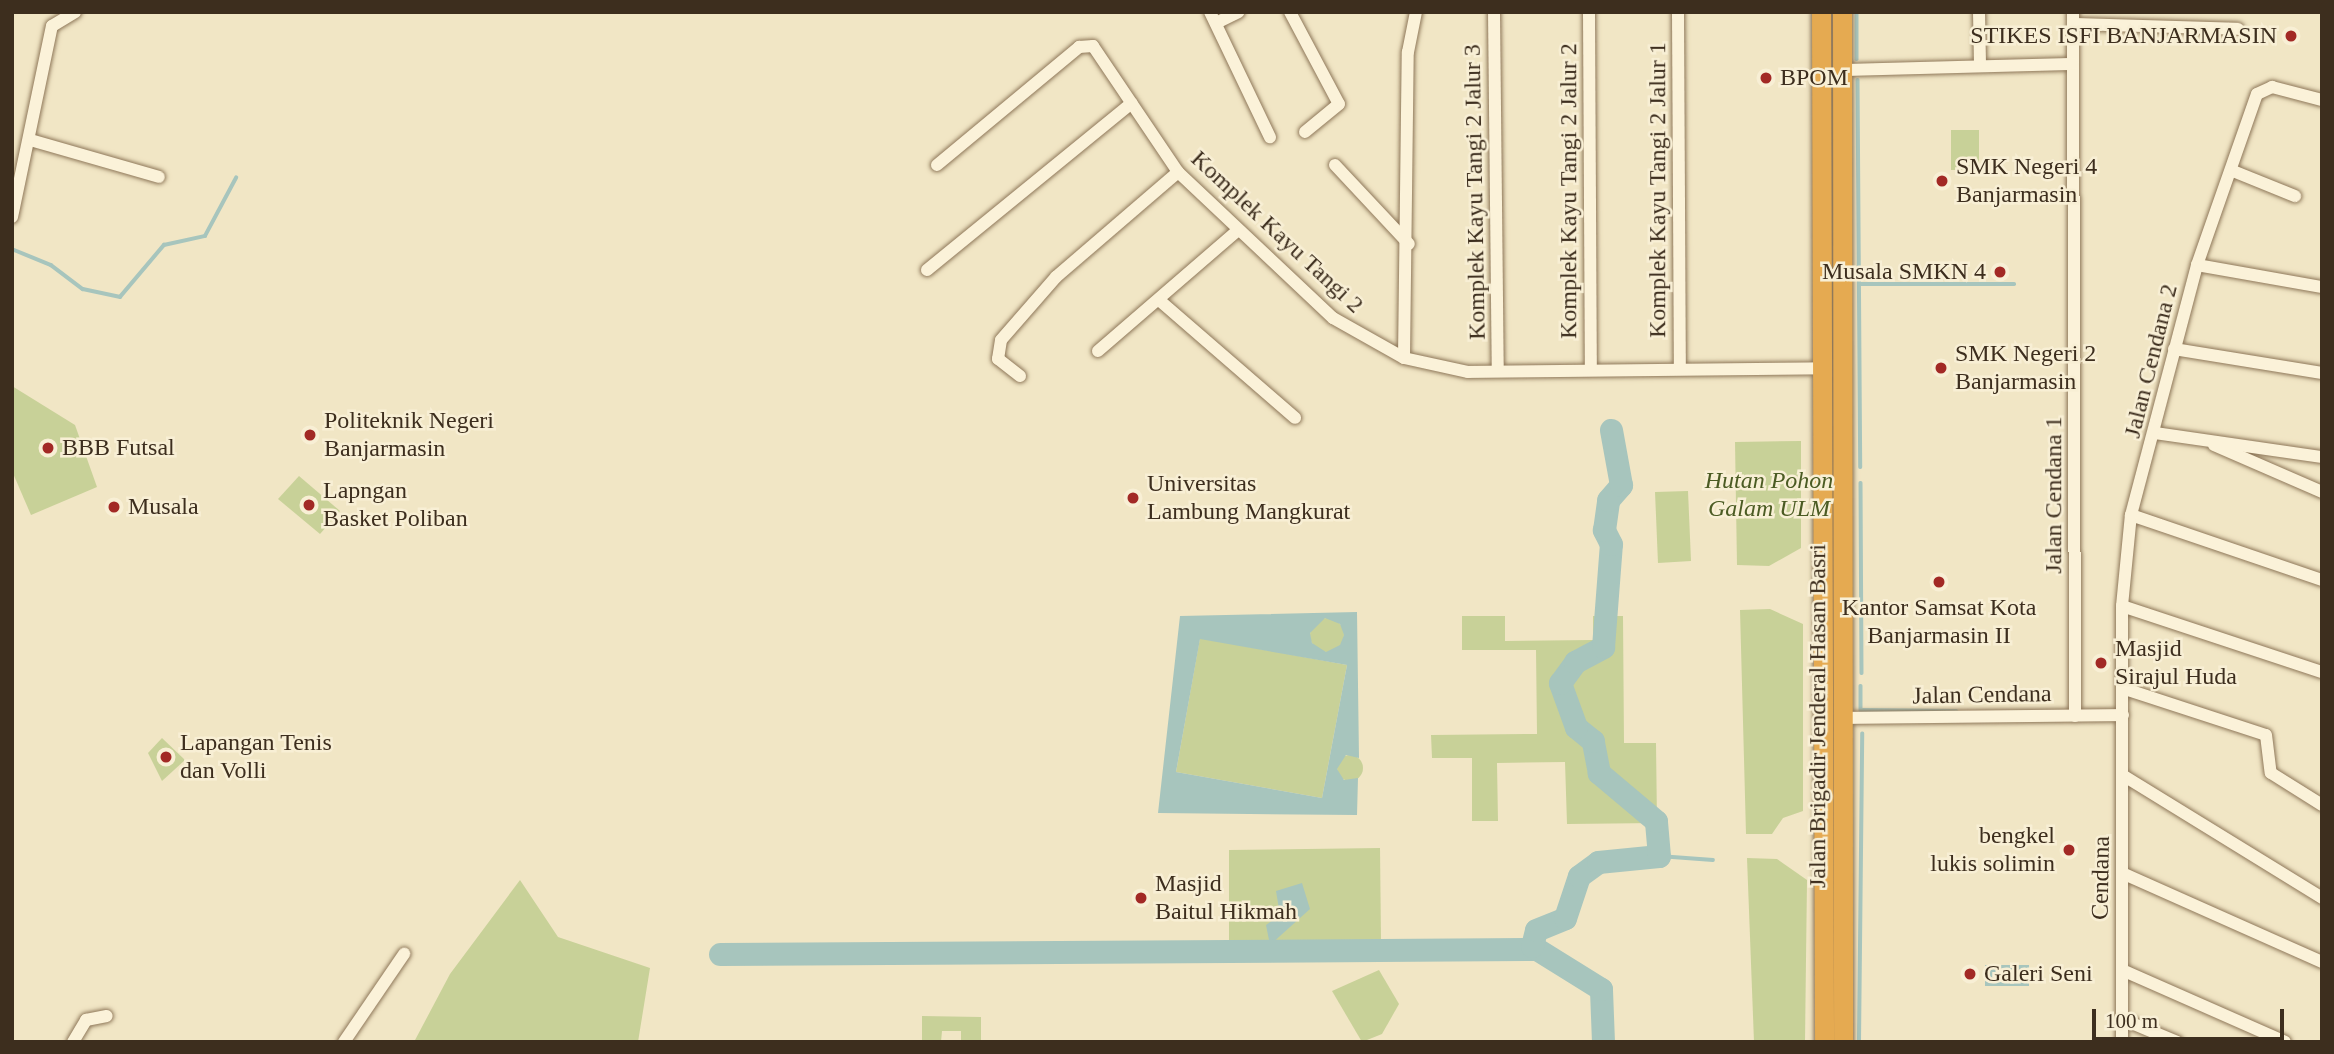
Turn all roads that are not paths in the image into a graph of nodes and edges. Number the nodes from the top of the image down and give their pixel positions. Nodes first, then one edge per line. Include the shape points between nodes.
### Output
1 (75, 12) edge
2 (1239, 12) edge
3 (1290, 12) edge
4 (1416, 12) edge
5 (1494, 12) edge
6 (1589, 12) edge
7 (1678, 12) edge
8 (1821, 12) edge
9 (1842, 12) edge
10 (1979, 12) edge
11 (1213, 18) edge
12 (2073, 18) edge
13 (2161, 18) edge
14 (2238, 29) dead end
15 (2073, 64) junction
16 (1980, 66) junction
17 (1842, 70) junction
18 (2322, 100) edge
19 (1132, 103) junction
20 (1305, 132) dead end
21 (1270, 138) dead end
22 (30, 141) junction
23 (937, 165) dead end
24 (1335, 165) dead end
25 (2233, 171) junction
26 (1178, 172) junction
27 (159, 177) dead end
28 (2295, 196) dead end
29 (12, 217) edge
30 (1237, 231) junction
31 (1409, 244) junction
32 (2197, 265) junction
33 (927, 270) dead end
34 (2322, 287) edge
35 (1159, 300) junction
36 (2174, 349) junction
37 (1098, 351) dead end
38 (1404, 359) junction
39 (1680, 367) junction
40 (1822, 368) junction
41 (1591, 369) junction
42 (1498, 371) junction
43 (2322, 373) edge
44 (1020, 376) dead end
45 (1295, 418) dead end
46 (2155, 433) junction
47 (2201, 439) junction
48 (2322, 457) edge
49 (2322, 492) edge
50 (2131, 515) junction
51 (2322, 580) edge
52 (2122, 606) junction
53 (2322, 671) edge
54 (2122, 688) junction
55 (2123, 715) junction
56 (2075, 716) junction
57 (1843, 718) junction
58 (2124, 776) junction
59 (2322, 805) edge
60 (2122, 873) junction
61 (2322, 898) edge
62 (404, 954) dead end
63 (2322, 962) edge
64 (2122, 971) junction
65 (107, 1016) dead end
66 (2122, 1019) junction
67 (73, 1042) edge
68 (344, 1042) edge
69 (1824, 1042) edge
70 (1843, 1042) edge
71 (2122, 1042) edge
72 (2178, 1042) edge
73 (2285, 1042) edge

1 - 22 street via 52,26
2 - 11 street
3 - 20 street via 1339,104
4 - 31 street via 1408,52
5 - 42 street, Komplek Kayu Tangi 2 Jalur 3
6 - 41 street, Komplek Kayu Tangi 2 Jalur 2
7 - 39 street, Komplek Kayu Tangi 2 Jalur 1
8 - 40 highway, Jalan Brigadir Jenderal Hasan Basri
9 - 17 highway, Jalan Brigadir Jenderal Hasan Basri
10 - 16 street
11 - 21 street
12 - 13 street
12 - 15 street, Jalan Cendana 1
13 - 14 street
15 - 16 street
15 - 56 street, Jalan Cendana 1
16 - 17 street
17 - 57 highway, Jalan Brigadir Jenderal Hasan Basri
18 - 25 street, Jalan Cendana 2 via 2260,90
19 - 23 street, Komplek Kayu Tangi 2 via 1093,46 1079,47
19 - 26 street, Komplek Kayu Tangi 2
19 - 33 street
22 - 27 street
22 - 29 street
24 - 31 street
25 - 28 street
25 - 32 street, Jalan Cendana 2
26 - 30 street, Komplek Kayu Tangi 2
26 - 44 street via 1056,277 1001,340 998,359
30 - 35 street
30 - 38 street, Komplek Kayu Tangi 2 via 1333,318
31 - 38 street
32 - 34 street
32 - 36 street, Jalan Cendana 2
35 - 37 street
35 - 45 street
36 - 43 street
36 - 46 street, Jalan Cendana 2
38 - 42 street, Komplek Kayu Tangi 2
39 - 40 street, Komplek Kayu Tangi 2
39 - 41 street, Komplek Kayu Tangi 2
40 - 69 highway, Jalan Brigadir Jenderal Hasan Basri
41 - 42 street, Komplek Kayu Tangi 2
46 - 47 street
46 - 50 street, Jalan Cendana 2
47 - 48 street
47 - 49 street
50 - 51 street
50 - 52 street, Jalan Cendana 2
52 - 53 street
52 - 54 street, Jalan Cendana 2
54 - 55 street, Jalan Cendana 2
54 - 59 street via 2266,735 2270,772
55 - 56 street, Jalan Cendana
55 - 58 street, Cendana
56 - 57 street, Jalan Cendana
57 - 70 highway, Jalan Brigadir Jenderal Hasan Basri
58 - 60 street, Cendana
58 - 61 street
60 - 63 street
60 - 64 street, Cendana
62 - 68 street
64 - 66 street, Cendana
64 - 73 street
65 - 67 street via 86,1020
66 - 71 street, Cendana
66 - 72 street

